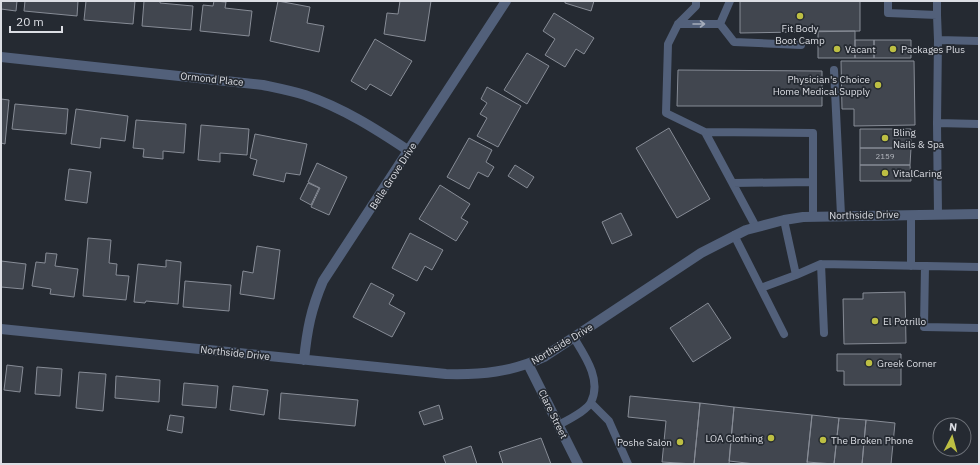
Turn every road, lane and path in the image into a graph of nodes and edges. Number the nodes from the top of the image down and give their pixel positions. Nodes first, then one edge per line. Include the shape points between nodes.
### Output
1 (506, 1) edge
2 (696, 1) edge
3 (730, 1) edge
4 (888, 1) edge
5 (937, 1) edge
6 (937, 15) junction
7 (678, 24) junction
8 (720, 24) junction
9 (938, 40) junction
10 (979, 41) edge
11 (801, 45) dead end
12 (1, 58) edge
13 (834, 70) dead end
14 (936, 123) junction
15 (979, 124) edge
16 (705, 132) junction
17 (409, 151) junction
18 (813, 182) junction
19 (733, 183) junction
20 (938, 214) junction
21 (979, 214) edge
22 (841, 215) junction
23 (911, 215) junction
24 (813, 216) junction
25 (784, 220) junction
26 (756, 227) junction
27 (734, 235) junction
28 (821, 264) junction
29 (911, 266) junction
30 (925, 266) junction
31 (979, 267) edge
32 (796, 275) junction
33 (761, 288) junction
34 (979, 328) edge
35 (1, 329) edge
36 (824, 333) dead end
37 (784, 334) dead end
38 (574, 338) junction
39 (304, 360) junction
40 (528, 364) junction
41 (591, 403) junction
42 (559, 425) junction
43 (578, 464) edge
44 (628, 464) edge

1 - 17 street, Belle Grove Drive
2 - 7 lane via 696,6
3 - 8 lane
4 - 6 lane via 888,13
5 - 6 lane
6 - 9 lane
7 -> 8 lane
7 - 16 lane via 668,44 666,113
8 - 11 lane via 734,42
9 - 10 lane
9 - 14 lane
12 - 17 street, Ormond Place via 263,85 305,95 342,110
13 - 22 lane
14 - 15 lane
14 - 20 lane
16 - 18 lane via 813,133
16 - 19 lane
17 - 39 street, Belle Grove Drive via 323,281 313,303
18 - 19 lane
18 - 24 lane
19 - 26 lane
20 - 21 street, Northside Drive
20 - 23 street, Northside Drive
22 - 23 street, Northside Drive
22 - 24 street, Northside Drive
23 - 29 lane
24 - 25 street, Northside Drive
25 - 26 street, Northside Drive
25 - 32 lane
26 - 27 street, Northside Drive
27 - 33 lane
27 - 38 street, Northside Drive via 701,253
28 - 29 lane
28 - 32 lane
28 - 36 lane
29 - 30 lane
30 - 31 lane
30 - 34 lane via 924,327
32 - 33 lane
33 - 37 lane
35 - 39 street, Northside Drive
38 - 40 street, Northside Drive
38 - 41 lane via 594,378
39 - 40 street, Northside Drive via 470,375 494,373
40 - 42 street, Clare Street
41 - 42 lane
41 - 44 lane via 608,421
42 - 43 street, Clare Street

